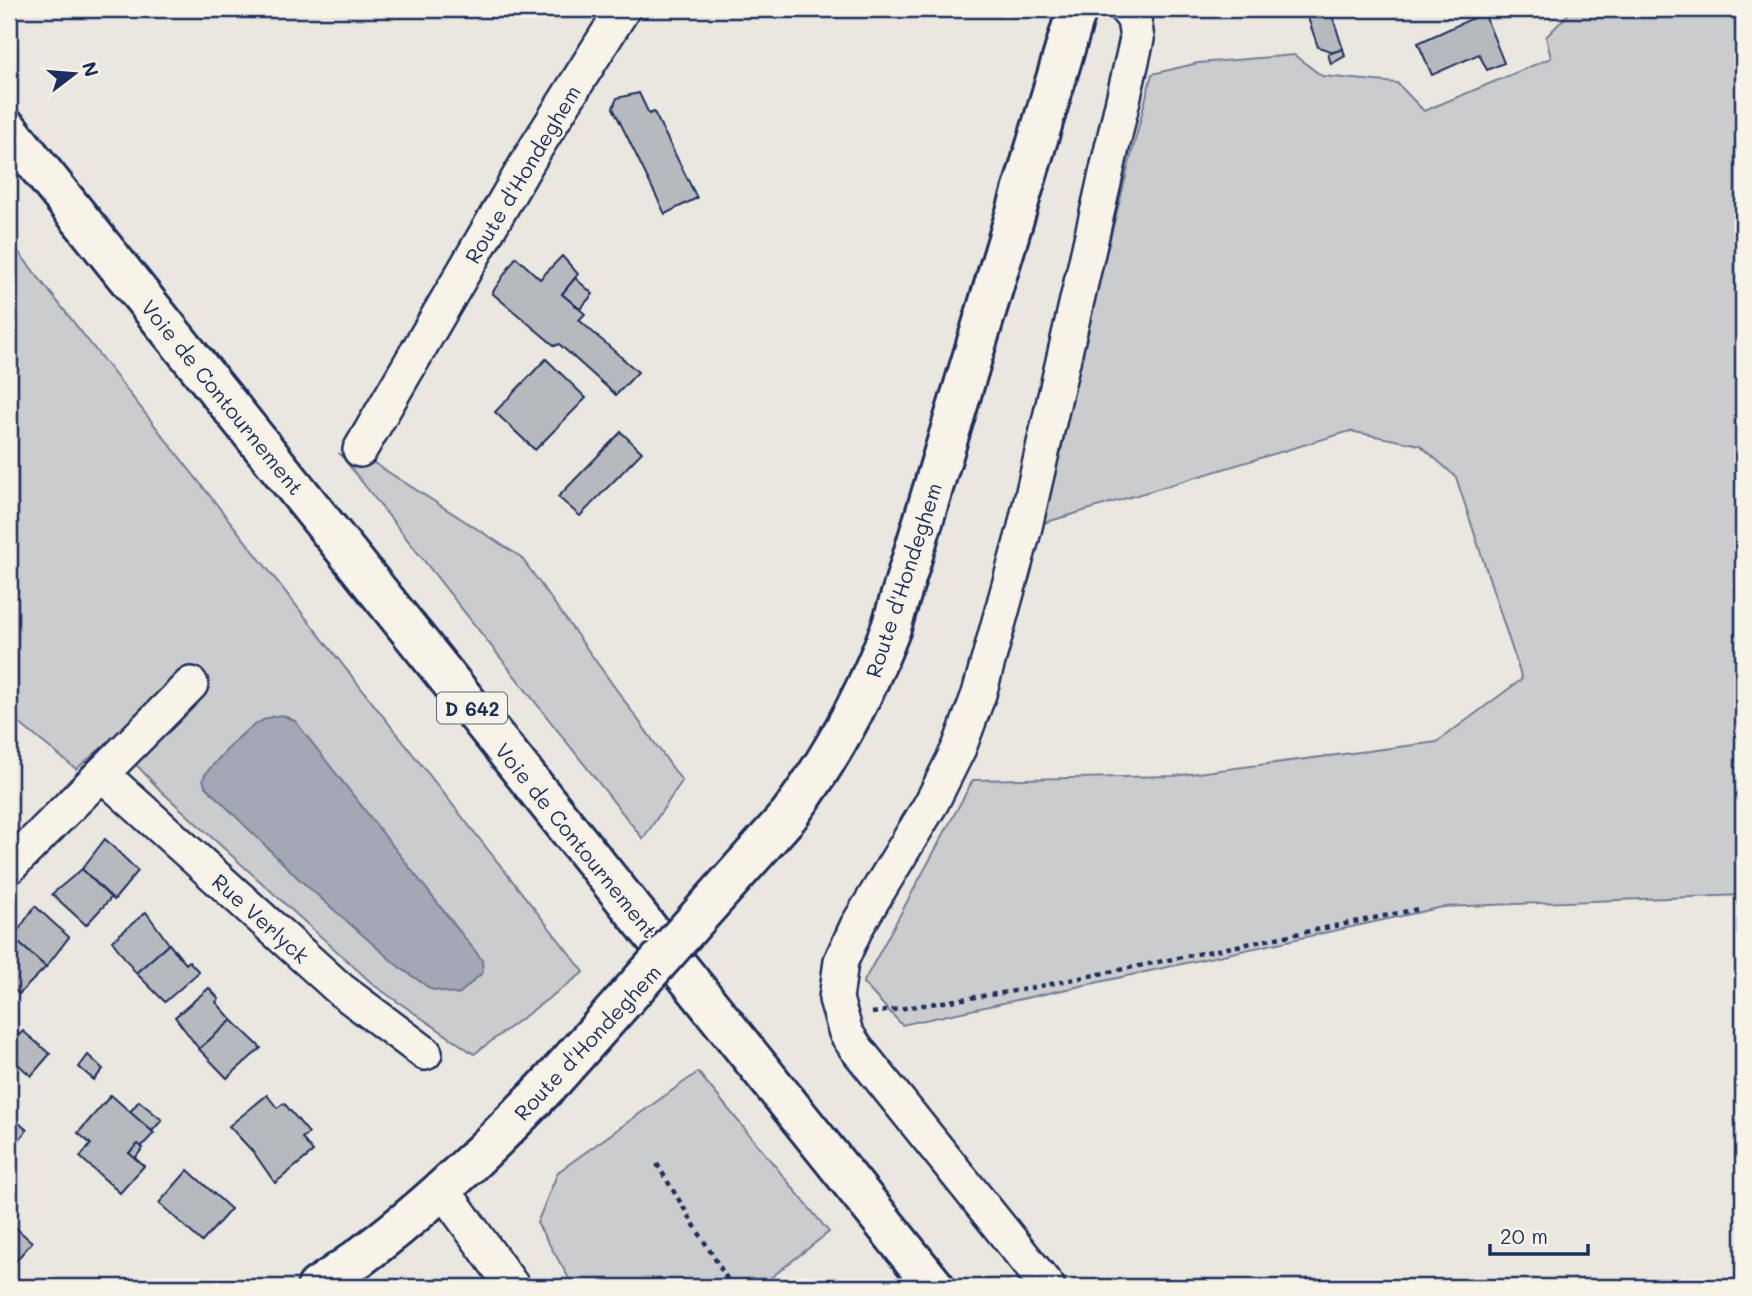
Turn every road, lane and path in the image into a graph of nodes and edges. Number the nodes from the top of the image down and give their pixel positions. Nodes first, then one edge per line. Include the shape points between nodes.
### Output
1 (623, 9) edge
2 (1077, 9) edge
3 (1126, 9) edge
4 (9, 130) edge
5 (360, 450) dead end
6 (191, 684) dead end
7 (102, 774) junction
8 (9, 867) edge
9 (1418, 909) dead end
10 (840, 1018) junction
11 (425, 1053) dead end
12 (657, 1164) dead end
13 (443, 1190) junction
14 (317, 1287) edge
15 (513, 1287) edge
16 (732, 1287) edge
17 (935, 1287) edge
18 (1048, 1287) edge

1 - 5 street, Route d'Hondeghem via 534,151
2 - 13 main road, Route d'Hondeghem, bridge via 891,628 866,691 789,815 554,1079
3 - 10 street via 1134,19 1137,38 997,637 947,773 841,961 836,999
4 - 17 main road, Voie de Contournement / D 642
6 - 7 street
7 - 8 street
7 - 11 street, Rue Verlyck via 341,990
9 - 10 path via 1021,990
10 - 18 street via 856,1048
12 - 16 path
13 - 14 main road, Route d'Hondeghem via 389,1236
13 - 15 street

